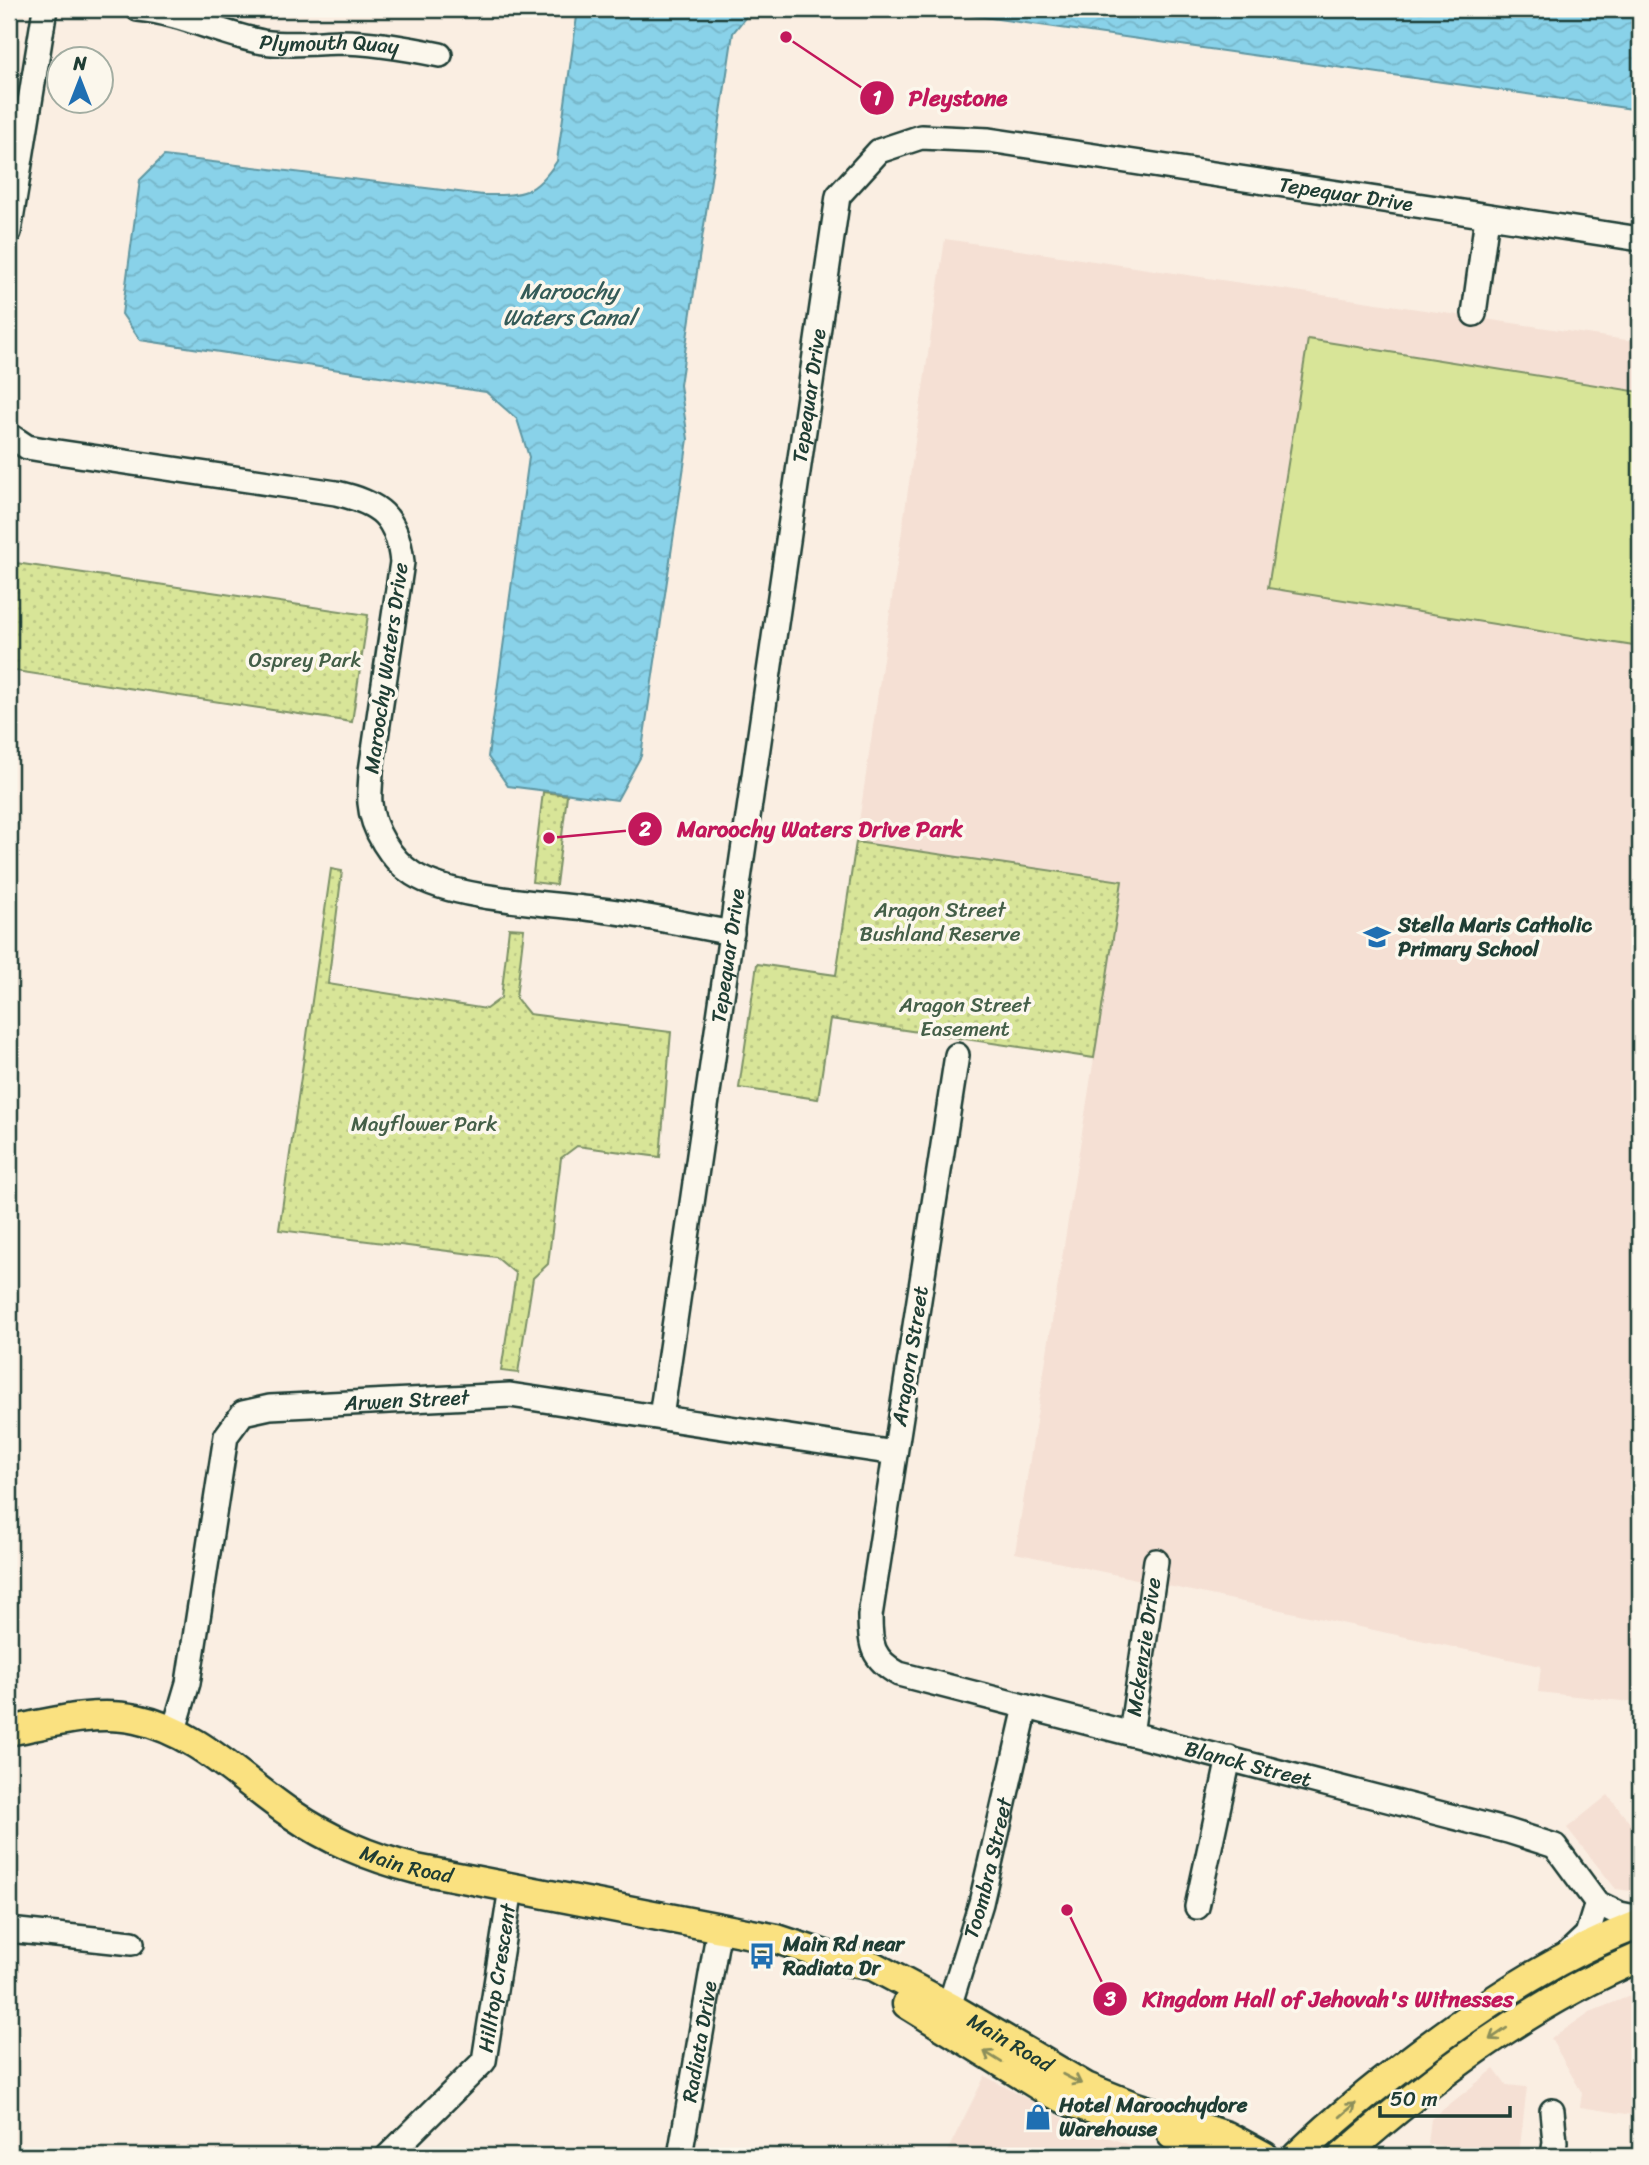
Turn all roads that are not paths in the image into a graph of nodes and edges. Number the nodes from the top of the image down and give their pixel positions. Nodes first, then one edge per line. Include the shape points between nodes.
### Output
1 (45, 9) edge
2 (138, 9) edge
3 (440, 55) dead end
4 (1487, 217) junction
5 (9, 232) edge
6 (1640, 239) edge
7 (1474, 314) dead end
8 (9, 435) edge
9 (732, 933) junction
10 (957, 1055) dead end
11 (661, 1417) junction
12 (895, 1453) junction
13 (1156, 1561) dead end
14 (876, 1656) joint
15 (1026, 1707) junction
16 (174, 1730) junction
17 (9, 1731) edge
18 (1131, 1734) junction
19 (1230, 1758) junction
20 (511, 1888) junction
21 (1597, 1903) junction
22 (1197, 1907) dead end
23 (1640, 1921) edge
24 (719, 1928) junction
25 (9, 1930) edge
26 (132, 1944) dead end
27 (1564, 1957) junction
28 (1640, 1957) edge
29 (946, 2016) junction
30 (1552, 2111) dead end
31 (388, 2156) edge
32 (680, 2156) edge
33 (1220, 2156) edge
34 (1264, 2156) edge
35 (1297, 2156) edge
36 (1343, 2156) edge
37 (1553, 2156) edge

1 - 5 street
2 - 3 street, Plymouth Quay via 178,15 264,42 383,44
4 - 6 street, Tepequar Drive
4 - 7 street
4 - 9 street, Tepequar Drive via 989,140 921,137 879,151 838,196
8 - 9 street, Maroochy Waters Drive via 27,447 51,452 349,496 386,515 400,539 402,562 370,805 379,833 395,858 413,874 441,887
9 - 11 street, Tepequar Drive
10 - 12 street, Aragorn Street
11 - 12 street, Arwen Street
11 - 16 street, Arwen Street via 510,1395 270,1407 243,1413 226,1436 188,1683
12 - 14 street, Aragorn Street via 870,1616
13 - 18 street, Mckenzie Drive
14 - 15 street, Blanck Street via 899,1674
15 - 18 street, Blanck Street
15 - 29 street, Toombra Street via 981,1903
16 - 17 main road, Main Road via 135,1718 107,1716
16 - 20 main road, Main Road via 327,1836 375,1858
18 - 19 street, Blanck Street
19 - 21 street, Blanck Street via 1555,1846
19 - 22 street
20 - 24 main road, Main Road
20 - 31 street, Hilltop Crescent via 484,2061
21 - 23 street
21 - 27 street via 1587,1935
23 - 27 main road
24 - 29 main road, Main Road via 873,1966
24 - 32 street, Radiata Drive
25 - 26 street
35 -> 27 main road via 1400,2068
28 -> 36 main road via 1598,1974 1517,2021 1407,2101
33 -> 29 main road, Main Road via 1193,2142 1060,2098
29 -> 34 main road, Main Road via 1086,2087 1227,2136
30 - 37 street

